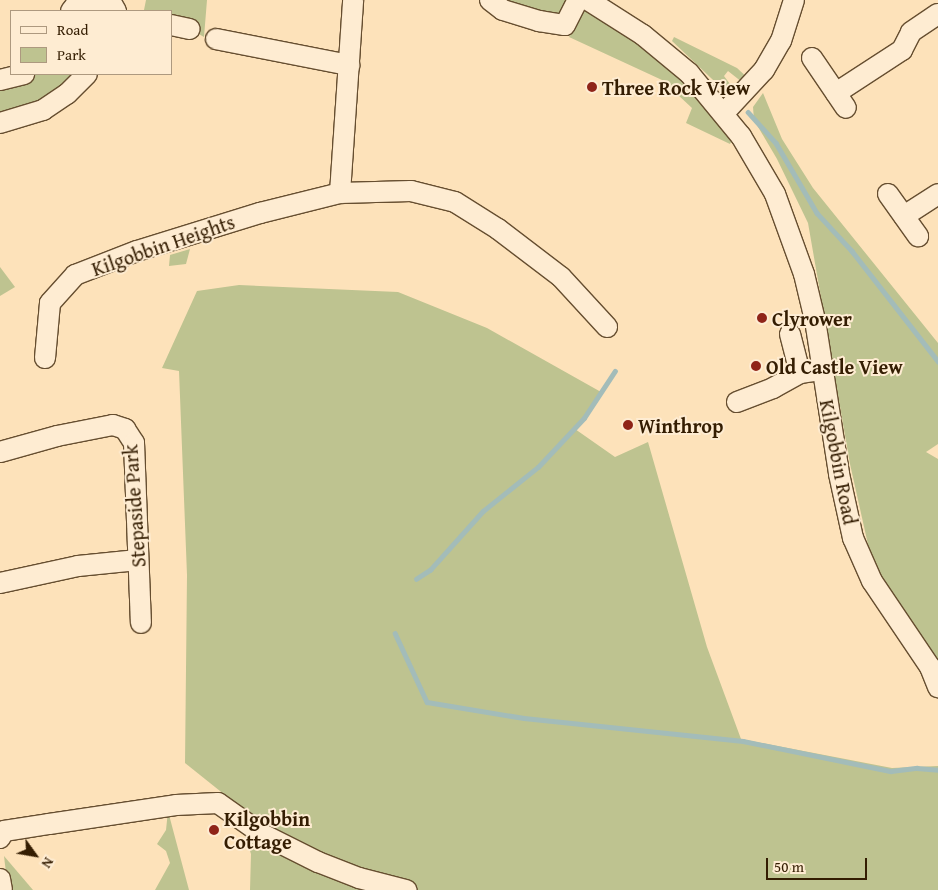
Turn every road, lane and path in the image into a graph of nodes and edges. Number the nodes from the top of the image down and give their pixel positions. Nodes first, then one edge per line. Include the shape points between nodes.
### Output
1 (353, 0) edge
2 (490, 0) edge
3 (578, 0) edge
4 (588, 0) edge
5 (794, 0) edge
6 (72, 10) edge
7 (115, 10) edge
8 (938, 14) edge
9 (216, 38) dead end
10 (812, 58) dead end
11 (348, 65) junction
12 (20, 75) edge
13 (86, 75) edge
14 (0, 80) edge
15 (724, 113) junction
16 (0, 123) edge
17 (340, 194) junction
18 (888, 194) dead end
19 (938, 194) edge
20 (904, 216) junction
21 (918, 236) dead end
22 (607, 327) dead end
23 (790, 334) dead end
24 (45, 358) dead end
25 (822, 370) junction
26 (800, 373) junction
27 (737, 402) dead end
28 (0, 452) edge
29 (138, 560) junction
30 (0, 583) edge
31 (141, 623) dead end
32 (938, 687) edge
33 (0, 838) edge
34 (0, 880) edge
35 (2, 890) edge
36 (406, 890) edge

1 - 11 street
2 - 3 street via 503,10 565,25
4 - 15 street, Kilgobbin Road via 611,12 660,48 689,73
5 - 15 street via 780,41 764,70
6 - 7 street via 75,6 96,1 108,2
8 - 10 street via 911,32 902,50 841,101
9 - 11 street
11 - 17 street
12 - 14 street
13 - 16 street via 67,94 42,110
15 - 25 street, Kilgobbin Road via 753,155 788,229 804,274
17 - 22 street, Kilgobbin Heights via 412,191 455,202 498,229 561,277
17 - 24 street, Kilgobbin Heights via 260,213 137,250 75,275 50,302
18 - 20 street
19 - 20 street
20 - 21 street
23 - 26 street
25 - 26 street
25 - 32 street, Kilgobbin Road via 853,538 872,581 930,667
26 - 27 street
28 - 29 street, Stepaside Park via 94,428 113,425 125,428 134,443
29 - 30 street via 78,566
29 - 31 street, Stepaside Park
33 - 36 street via 4,832 49,824 176,805 218,803 262,834 318,862 359,878
34 - 35 street

